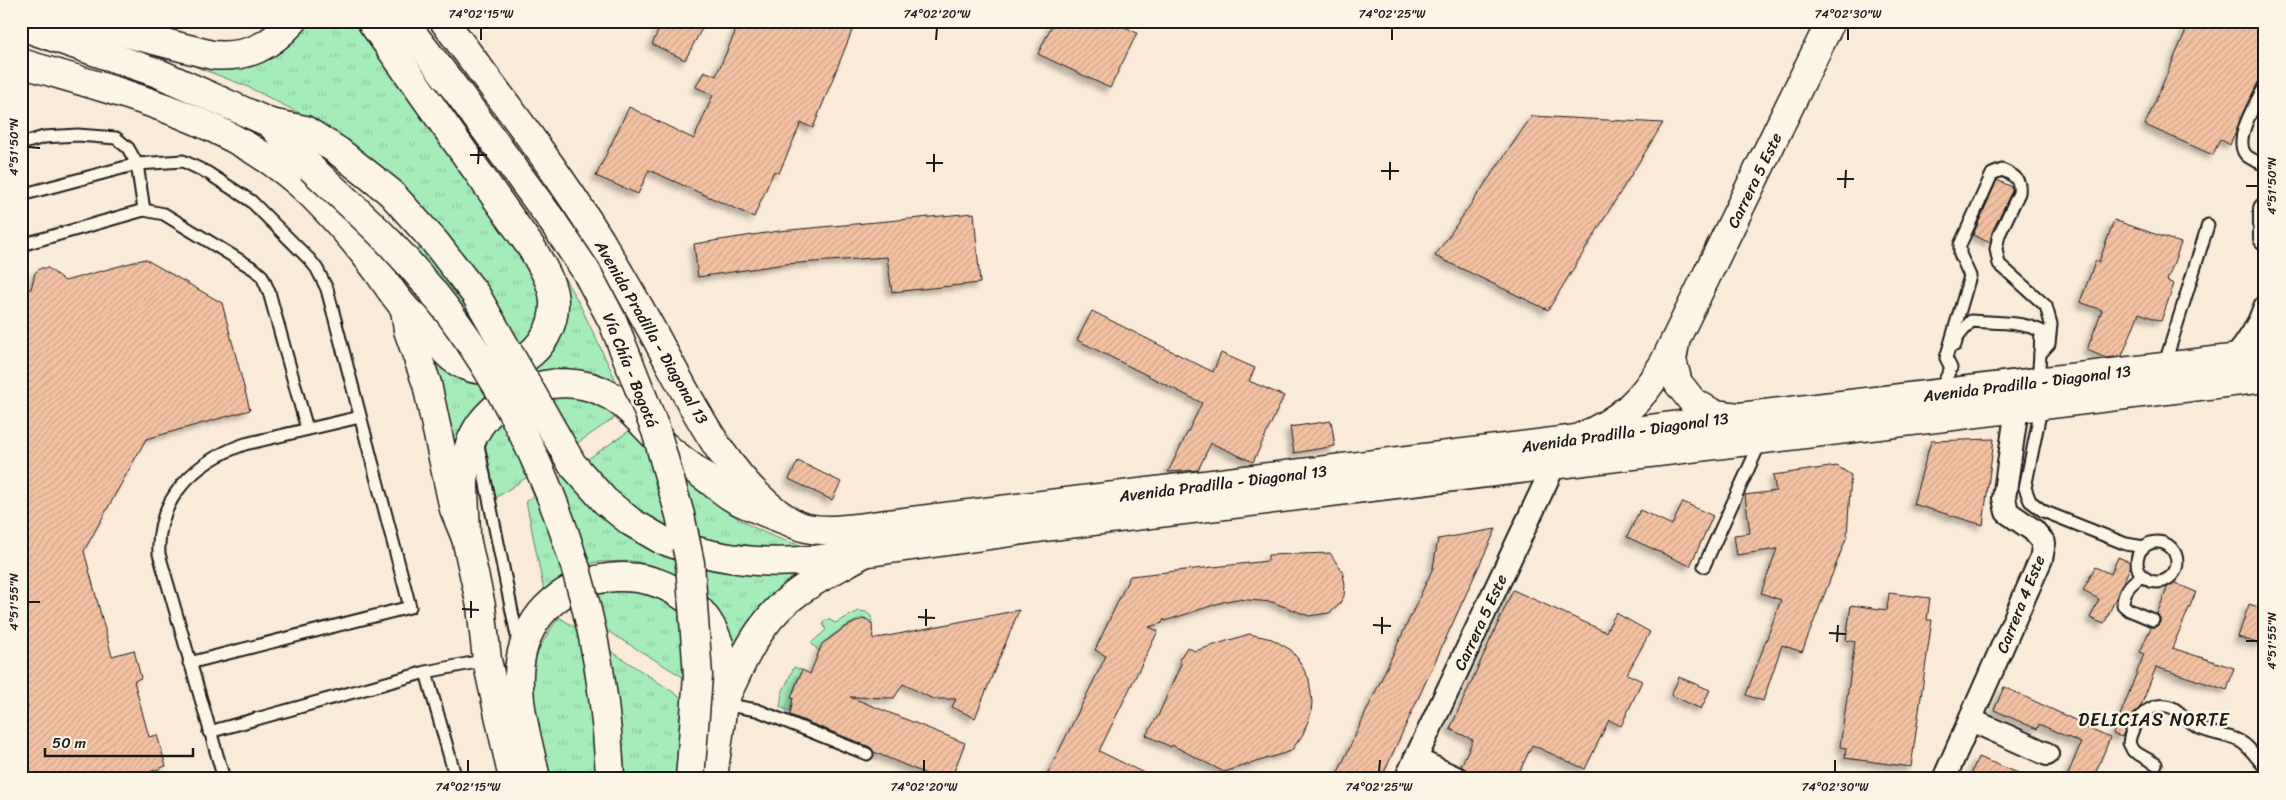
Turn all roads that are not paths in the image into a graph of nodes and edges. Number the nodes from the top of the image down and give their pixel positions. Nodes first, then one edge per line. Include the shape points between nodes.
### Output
1 (70, 21) edge
2 (294, 21) edge
3 (371, 21) edge
4 (403, 21) edge
5 (444, 21) edge
6 (1831, 21) edge
7 (21, 26) edge
8 (21, 63) edge
9 (2265, 86) edge
10 (270, 123) junction
11 (21, 144) edge
12 (138, 164) junction
13 (2265, 165) edge
14 (21, 195) edge
15 (2265, 209) edge
16 (144, 210) junction
17 (2208, 225) dead end
18 (2265, 238) edge
19 (21, 245) edge
20 (2265, 307) edge
21 (405, 309) junction
22 (1676, 338) junction
23 (2040, 354) junction
24 (2265, 355) edge
25 (2234, 359) junction
26 (2164, 366) junction
27 (1951, 368) junction
28 (2265, 378) edge
29 (1938, 394) junction
30 (2032, 398) junction
31 (360, 417) junction
32 (1738, 417) junction
33 (307, 429) junction
34 (476, 433) junction
35 (1577, 439) junction
36 (1761, 439) junction
37 (1554, 465) junction
38 (793, 523) junction
39 (466, 538) junction
40 (2144, 547) junction
41 (864, 553) junction
42 (1704, 566) dead end
43 (2142, 576) junction
44 (2153, 620) dead end
45 (487, 660) junction
46 (189, 663) junction
47 (426, 672) junction
48 (518, 680) junction
49 (722, 704) junction
50 (1971, 720) junction
51 (209, 732) junction
52 (866, 754) dead end
53 (2047, 754) dead end
54 (2156, 764) dead end
55 (2265, 767) edge
56 (1410, 769) edge
57 (224, 779) edge
58 (456, 779) edge
59 (513, 779) edge
60 (536, 779) edge
61 (610, 779) edge
62 (690, 779) edge
63 (713, 779) edge
64 (1458, 779) edge
65 (1944, 779) edge

1 - 2 main road via 212,55 231,56 248,54 267,44
3 - 21 main road via 533,250 552,288 554,306 552,324 535,352 509,367 494,370 478,369 454,360 424,325
4 - 62 main road, Vía Chía - Bogotá, bridge via 586,271 613,322 656,431 690,563 698,676
5 - 38 main road, Avenida Pradilla - Diagonal 13 via 555,171 650,326 682,390 736,472 767,506
6 - 22 main road, Carrera 5 Este
7 - 10 main road via 158,73
8 - 21 main road via 194,119 261,154 313,196 370,261
9 - 13 lane via 2242,138 2248,156
10 - 41 main road, Avenida Pradilla - Diagonal 13, bridge via 305,130 390,192 476,295 572,464 606,501 631,522 662,540 707,555 759,562
10 - 61 main road, bridge via 311,168 392,245 428,287 477,354 519,426 543,476 580,581 603,690
11 - 12 lane via 44,137 116,138 128,148
12 - 14 lane
12 - 16 lane
12 - 31 lane via 183,161 208,173 251,201 304,253 327,289
15 - 18 street
16 - 19 lane
16 - 33 lane via 164,214 262,276 270,292
17 - 26 lane
20 - 25 street via 2255,331
21 - 39 main road via 408,330 427,384 454,509
22 - 32 main road, Carrera 5 Este via 1672,360 1678,383 1693,402 1714,414
22 - 35 main road, Carrera 5 Este via 1649,389 1629,410 1604,427
23 - 27 lane via 2041,331 2034,327 1971,321 1957,338
23 - 27 lane via 2049,344 2051,324 2046,306 1999,264 1996,248 1999,235 2020,186 2015,176 2002,170 1989,179 1960,245 1960,254 1970,276 1946,358
23 - 30 lane
24 - 25 main road, Avenida Pradilla - Diagonal 13
25 - 26 main road, Avenida Pradilla - Diagonal 13
26 - 30 main road, Avenida Pradilla - Diagonal 13
27 - 29 lane
28 - 30 main road, Avenida Pradilla - Diagonal 13
29 - 30 main road, Avenida Pradilla - Diagonal 13
29 - 32 main road, Avenida Pradilla - Diagonal 13
30 - 36 main road, Avenida Pradilla - Diagonal 13
30 - 40 lane via 2025,488 2030,501 2043,511 2126,544
30 - 50 street, Carrera 4 Este via 2004,498 2007,512 2044,542 2041,559
31 - 33 lane
31 - 46 lane via 410,607
32 - 35 main road, Avenida Pradilla - Diagonal 13
33 - 46 lane via 227,450 200,466 169,502 160,526 159,554
34 - 38 main road via 488,416 521,391 560,383 594,388 621,402 664,445 735,499
34 - 39 main road via 467,454 464,476
34 - 48 lane via 517,636
35 - 38 main road, Avenida Pradilla - Diagonal 13 via 888,524 834,529
36 - 37 main road, Avenida Pradilla - Diagonal 13
36 - 42 lane
37 - 41 main road, Avenida Pradilla - Diagonal 13
37 - 56 street, Carrera 5 Este
39 - 45 main road via 481,606
40 - 43 lane via 2137,558
40 - 43 lane via 2154,542 2169,547 2176,555 2177,566 2172,576 2164,581 2153,582
41 - 49 main road via 800,590 779,608 749,649
43 - 44 lane via 2131,583 2123,597 2124,605
45 - 47 lane
45 - 59 main road
46 - 51 lane
47 - 51 lane
47 - 58 lane
48 - 49 main road via 522,652 533,626 551,604 571,589 594,580 618,576 642,578 666,586 704,617 718,644 724,673
48 - 60 main road
49 - 52 lane via 757,710
49 - 63 main road
50 - 53 street
50 - 65 street, Carrera 4 Este
51 - 57 lane
54 - 55 lane via 2133,751 2129,743 2134,725 2142,715 2161,706 2173,708 2207,732 2243,743
56 - 64 street

